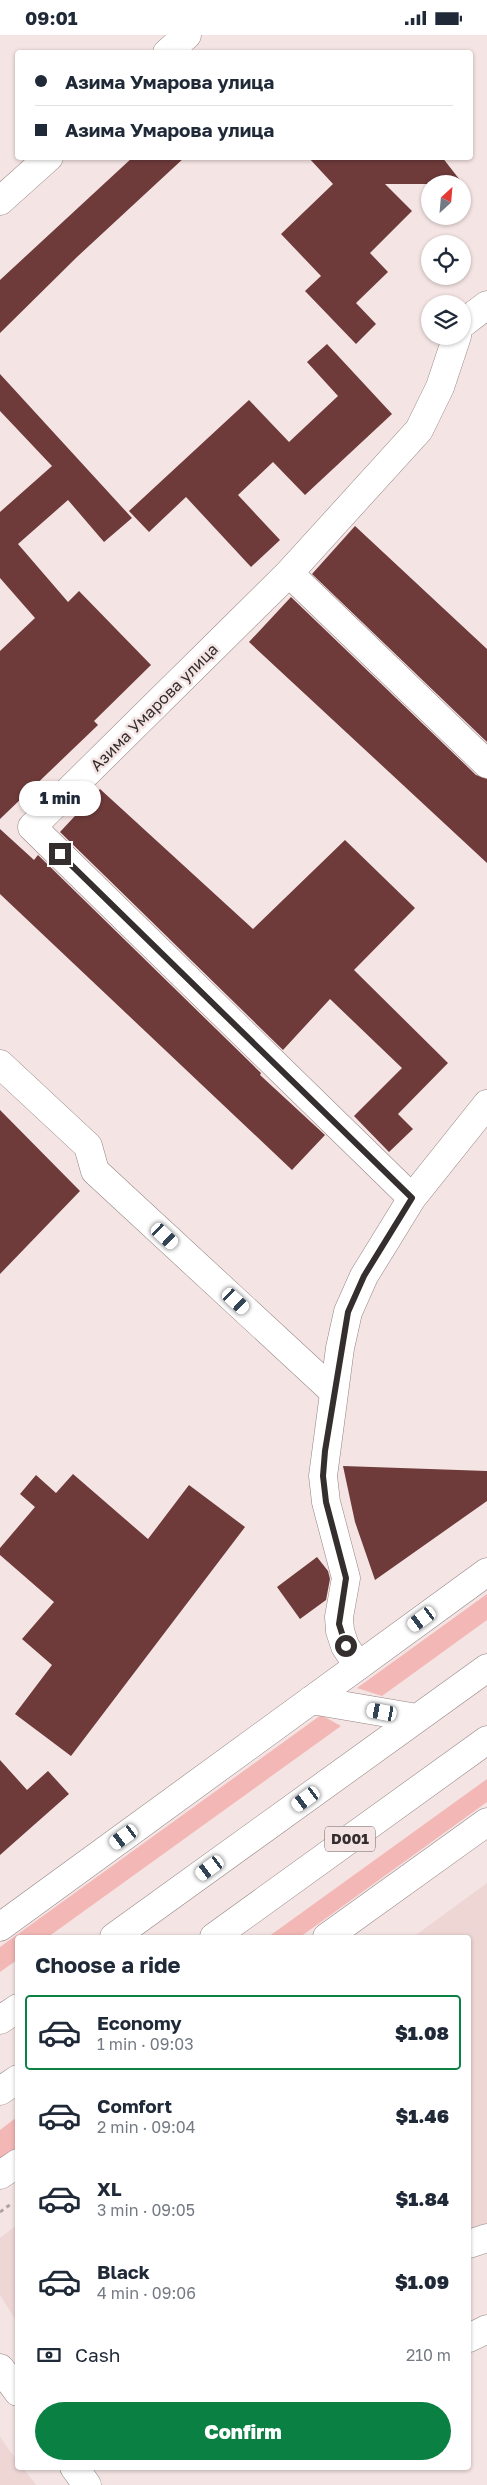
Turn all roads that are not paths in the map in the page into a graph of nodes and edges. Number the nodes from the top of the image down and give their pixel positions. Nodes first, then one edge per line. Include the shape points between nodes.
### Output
1 (187, 35) edge
2 (170, 50) edge
3 (46, 160) edge
4 (0, 201) edge
5 (487, 305) edge
6 (471, 317) edge
7 (454, 345) edge
8 (289, 573) junction
9 (487, 764) edge
10 (0, 1064) edge
11 (487, 1104) edge
12 (412, 1198) junction
13 (334, 1393) junction
14 (487, 1572) edge
15 (358, 1666) junction
16 (487, 1668) edge
17 (311, 1700) junction
18 (417, 1718) junction
19 (487, 1740) edge
20 (487, 1822) edge
21 (0, 1926) edge
22 (117, 1935) edge
23 (217, 1935) edge
24 (330, 1935) edge
25 (15, 2009) edge
26 (0, 2020) edge
27 (15, 2081) edge
28 (0, 2091) edge
29 (15, 2165) edge
30 (0, 2175) edge
31 (487, 2238) edge
32 (471, 2243) edge
33 (487, 2329) edge
34 (471, 2337) edge
35 (0, 2368) edge
36 (15, 2388) edge
37 (76, 2470) edge
38 (87, 2485) edge

1 - 2 main road
3 - 4 main road
5 - 6 main road
7 - 8 main road, Азима Умарова улица via 440,387 419,431
8 - 9 main road
8 - 12 main road, Азима Умарова улица via 32,827
10 - 13 main road via 88,1146 95,1171
11 - 12 main road
12 - 13 main road via 364,1276 348,1312
13 - 15 main road via 323,1476 326,1502 346,1578 339,1617 340,1631
14 - 15 main road
15 - 17 main road
16 - 18 main road
17 - 18 main road
17 - 21 main road
18 - 22 main road
19 - 23 main road, D001
20 - 24 main road
25 - 26 main road
27 - 28 main road
29 - 30 main road
31 - 32 main road
33 - 34 main road
35 - 36 main road
37 - 38 main road

